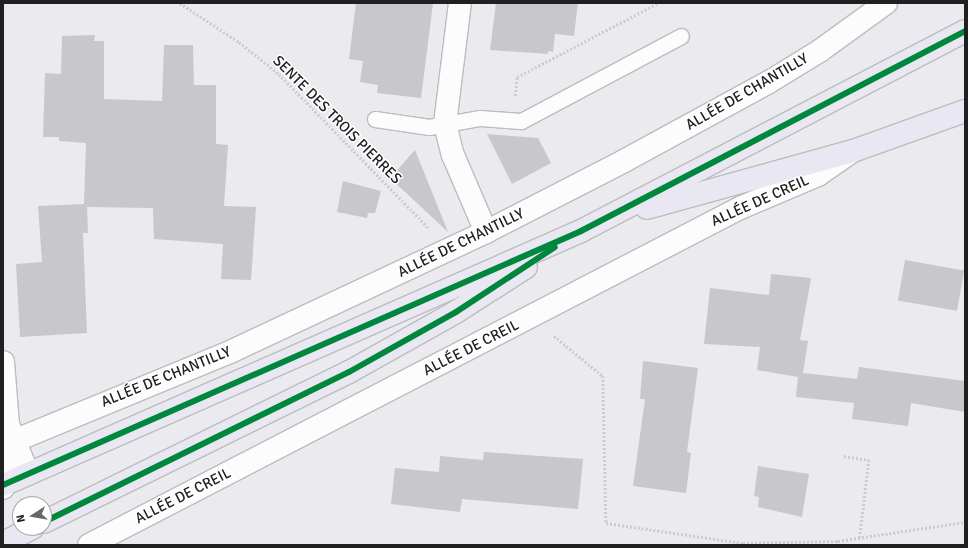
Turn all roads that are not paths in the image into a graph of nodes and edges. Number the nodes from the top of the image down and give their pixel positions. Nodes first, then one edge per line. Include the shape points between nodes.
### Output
1 (460, 3) edge
2 (886, 3) edge
3 (965, 31) edge
4 (681, 36) dead end
5 (965, 111) edge
6 (375, 119) dead end
7 (445, 124) junction
8 (853, 150) junction
9 (588, 227) junction
10 (486, 232) junction
11 (3, 362) edge
12 (11, 435) junction
13 (28, 474) junction
14 (3, 486) edge
15 (52, 518) edge
16 (17, 536) edge
17 (3, 543) edge
18 (89, 545) edge

1 - 7 street
2 - 10 street, ALLÉE DE CHANTILLY via 821,50 768,82 624,161
3 - 9 main road
4 - 7 lane via 521,121 480,118
5 - 8 main road
6 - 7 lane via 429,127
7 - 10 street via 453,155
8 - 9 main road
8 - 18 street, ALLÉE DE CREIL via 818,175 740,208
9 - 13 main road
9 - 15 main road via 456,312 349,372
10 - 12 street, ALLÉE DE CHANTILLY via 232,351
11 - 12 street
12 - 13 street
12 - 14 street
13 - 14 main road
16 - 17 main road

